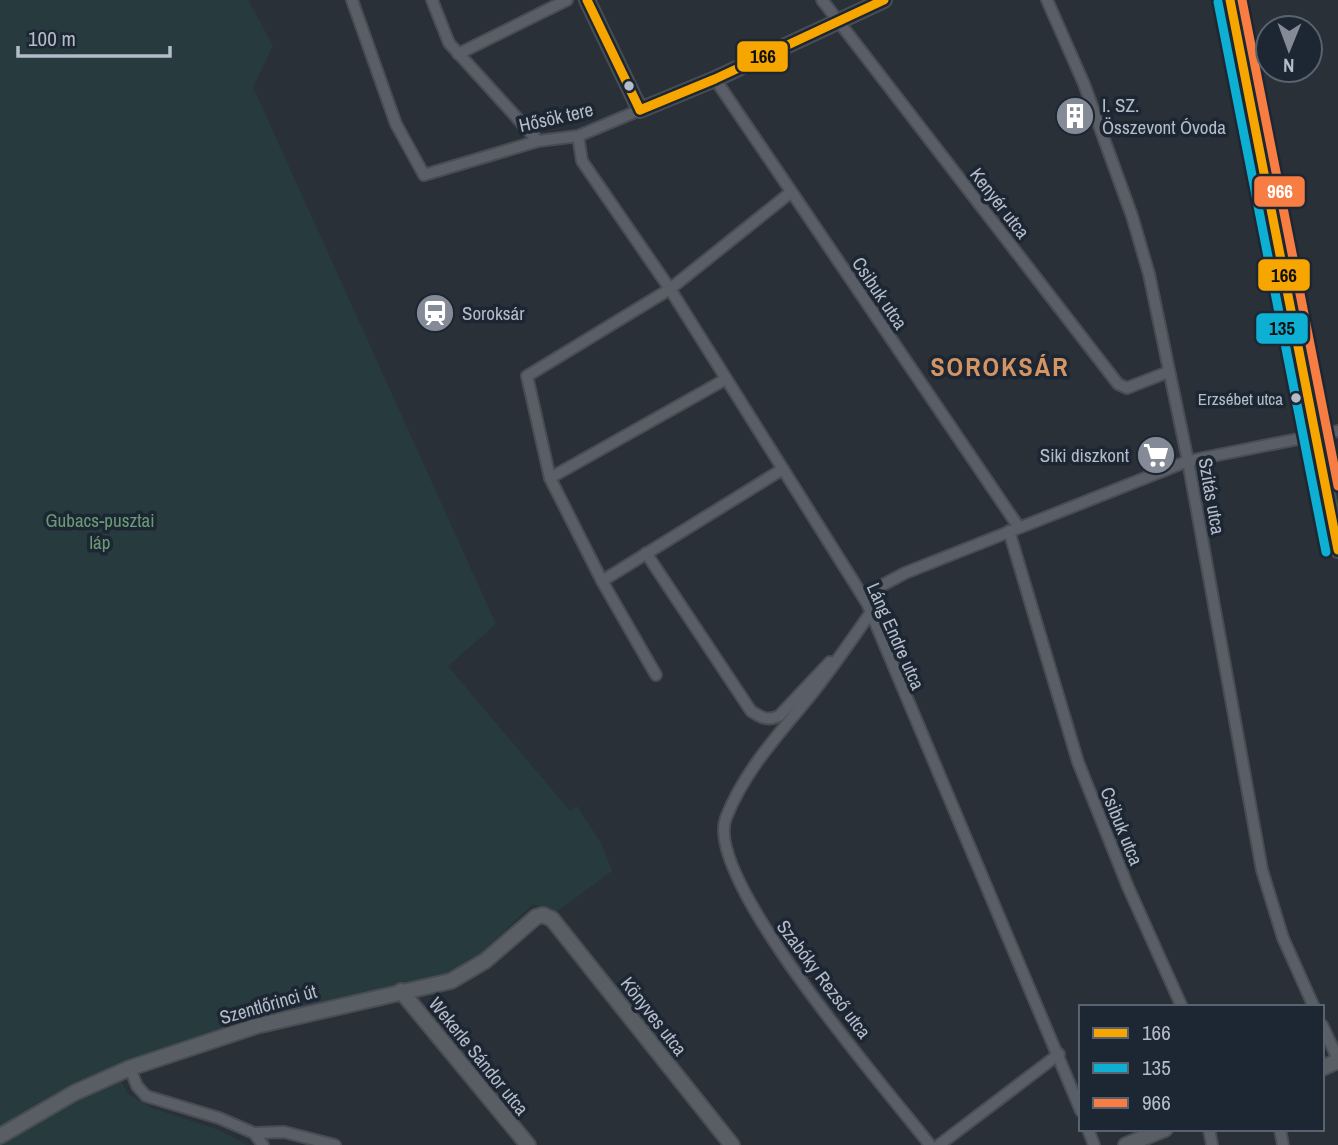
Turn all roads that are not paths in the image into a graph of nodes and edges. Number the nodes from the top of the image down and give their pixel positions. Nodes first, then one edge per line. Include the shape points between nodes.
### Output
1 (352, 0) edge
2 (432, 0) edge
3 (567, 0) edge
4 (587, 0) edge
5 (822, 0) edge
6 (884, 0) edge
7 (1047, 0) edge
8 (1230, 0) edge
9 (838, 21) junction
10 (458, 54) junction
11 (715, 79) junction
12 (640, 110) junction
13 (578, 136) junction
14 (538, 141) junction
15 (790, 193) junction
16 (670, 289) junction
17 (1168, 372) junction
18 (726, 379) junction
19 (1338, 430) edge
20 (1314, 436) junction
21 (1188, 461) junction
22 (783, 469) junction
23 (550, 478) junction
24 (1013, 528) junction
25 (1338, 550) edge
26 (646, 553) junction
27 (602, 582) junction
28 (868, 609) junction
29 (838, 659) junction
30 (656, 675) dead end
31 (543, 915) joint
32 (401, 991) junction
33 (1181, 1005) edge
34 (1313, 1005) edge
35 (1324, 1029) edge
36 (1059, 1054) junction
37 (1338, 1060) edge
38 (130, 1068) junction
39 (1079, 1106) edge
40 (1160, 1131) edge
41 (254, 1133) junction
42 (0, 1136) edge
43 (263, 1145) edge
44 (335, 1145) edge
45 (527, 1145) edge
46 (732, 1145) edge
47 (930, 1145) edge
48 (939, 1145) edge
49 (1126, 1145) edge

1 - 14 street, Hősök tere via 396,124 424,175
2 - 10 street
3 - 10 street
4 - 12 main road
5 - 9 street, Kenyér utca
6 - 9 main road, Hősök tere
7 - 17 street, Szitás utca via 1084,84 1132,216 1149,274
8 - 20 main road
9 - 11 main road, Hősök tere
9 - 17 street, Kenyér utca via 1118,384 1127,388
10 - 14 street
11 - 12 main road, Hősök tere
11 - 15 street, Csibuk utca
12 - 13 street, Hősök tere
13 - 14 street, Hősök tere
13 - 16 street, Láng Endre utca via 582,161
15 - 16 street
15 - 24 street, Csibuk utca
16 - 18 street, Láng Endre utca
16 - 23 street via 527,376
17 - 21 street, Szitás utca
18 - 22 street, Láng Endre utca
18 - 23 street
19 - 20 street
20 - 21 street
20 - 25 main road
21 - 24 street
21 - 34 street, Szitás utca via 1262,870 1283,938
22 - 26 street
22 - 28 street, Láng Endre utca
23 - 27 street
24 - 28 street via 877,588
24 - 33 street, Csibuk utca via 1078,762
26 - 27 street
26 - 29 street via 751,711 760,717 779,716 826,664
27 - 30 street
28 - 29 street
28 - 36 street, Láng Endre utca
29 - 47 street, Szabóky Rezső utca via 768,743 725,819 722,836 764,930
31 - 32 main road, Szentlőrinci út via 470,971 451,981
31 - 46 main road, Könyves utca via 552,919
32 - 38 main road, Szentlőrinci út via 256,1026
32 - 45 main road, Wekerle Sándor utca
35 - 37 street
36 - 39 street, Láng Endre utca
36 - 48 street
38 - 41 street via 137,1086 155,1101 219,1118
38 - 42 main road, Szentlőrinci út via 74,1093
40 - 49 main road
41 - 43 street
41 - 44 street via 284,1132

